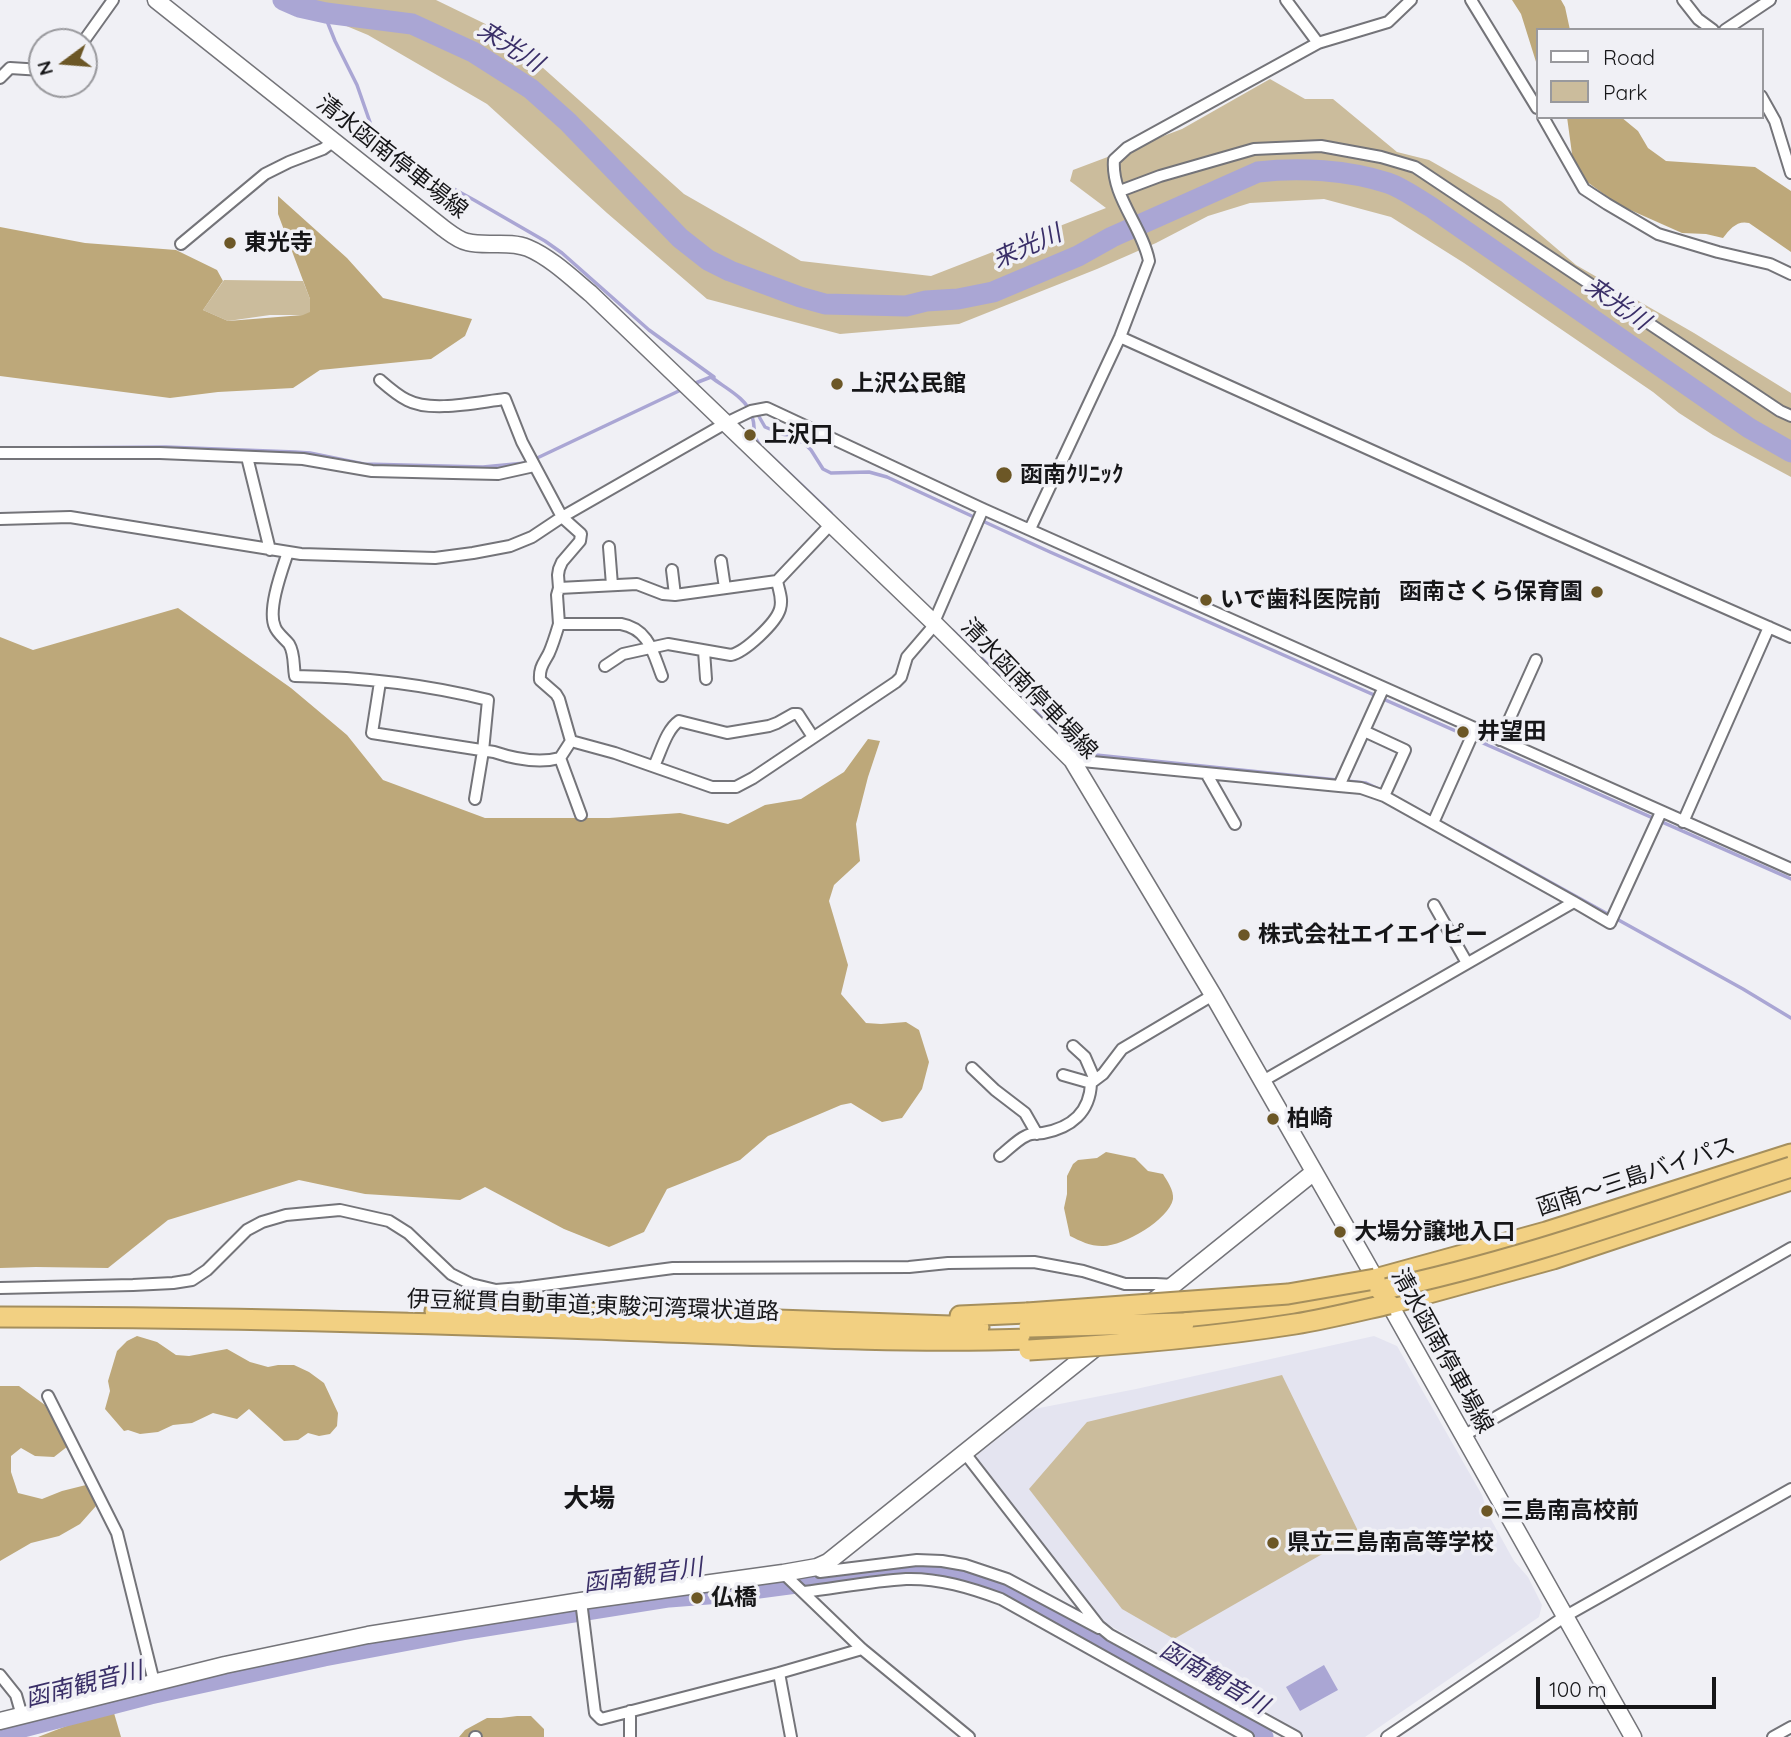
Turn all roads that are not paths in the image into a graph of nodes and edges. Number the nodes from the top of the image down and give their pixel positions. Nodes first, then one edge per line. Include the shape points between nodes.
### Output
1 (113, 0) edge
2 (156, 0) edge
3 (1286, 0) edge
4 (1411, 0) edge
5 (1471, 0) edge
6 (1683, 0) edge
7 (1770, 0) edge
8 (93, 28) edge
9 (1710, 28) edge
10 (1728, 28) edge
11 (1318, 43) junction
12 (28, 69) edge
13 (0, 78) edge
14 (1763, 100) edge
15 (1536, 106) edge
16 (1544, 119) edge
17 (334, 141) junction
18 (1788, 149) edge
19 (1791, 173) edge
20 (1121, 195) junction
21 (181, 244) dead end
22 (1791, 274) edge
23 (1121, 337) junction
24 (380, 380) dead end
25 (1791, 416) edge
26 (726, 423) junction
27 (0, 453) edge
28 (247, 457) junction
29 (534, 466) junction
30 (983, 509) junction
31 (562, 517) junction
32 (0, 519) edge
33 (830, 525) junction
34 (1030, 529) junction
35 (610, 547) dead end
36 (270, 550) junction
37 (288, 552) junction
38 (721, 561) dead end
39 (673, 570) dead end
40 (777, 581) junction
41 (612, 585) junction
42 (559, 588) junction
43 (724, 588) junction
44 (675, 595) junction
45 (933, 622) junction
46 (559, 624) junction
47 (1769, 627) junction
48 (1791, 637) edge
49 (650, 647) junction
50 (704, 651) junction
51 (1536, 660) dead end
52 (605, 666) dead end
53 (662, 676) dead end
54 (706, 679) dead end
55 (380, 682) junction
56 (1383, 688) junction
57 (1475, 729) junction
58 (1364, 731) junction
59 (813, 737) junction
60 (1500, 740) junction
61 (571, 741) junction
62 (483, 751) junction
63 (560, 758) junction
64 (1072, 760) junction
65 (654, 766) junction
66 (1206, 773) junction
67 (1342, 781) junction
68 (1386, 792) junction
69 (475, 799) dead end
70 (1661, 812) junction
71 (581, 815) dead end
72 (1435, 819) junction
73 (1683, 822) junction
74 (1235, 824) dead end
75 (1791, 869) edge
76 (1574, 902) junction
77 (1434, 905) dead end
78 (1467, 963) junction
79 (1213, 995) junction
80 (1073, 1046) dead end
81 (972, 1068) dead end
82 (1063, 1075) dead end
83 (1093, 1081) junction
84 (1261, 1082) junction
85 (1037, 1134) junction
86 (1791, 1154) edge
87 (1000, 1156) dead end
88 (1791, 1167) edge
89 (1314, 1172) junction
90 (1791, 1180) edge
91 (1791, 1248) edge
92 (1375, 1279) junction
93 (1174, 1285) junction
94 (0, 1288) edge
95 (1389, 1304) junction
96 (0, 1306) edge
97 (0, 1317) edge
98 (577, 1321) junction
99 (829, 1331) junction
100 (1029, 1332) junction
101 (48, 1396) dead end
102 (1463, 1436) junction
103 (964, 1452) junction
104 (1791, 1489) edge
105 (817, 1567) junction
106 (783, 1573) junction
107 (804, 1592) junction
108 (581, 1601) junction
109 (1564, 1617) junction
110 (1105, 1631) junction
111 (862, 1649) junction
112 (779, 1673) junction
113 (0, 1675) edge
114 (154, 1682) junction
115 (630, 1711) junction
116 (22, 1716) junction
117 (0, 1721) edge
118 (1791, 1727) edge
119 (630, 1737) edge
120 (791, 1737) edge
121 (969, 1737) edge
122 (1248, 1737) edge
123 (1296, 1737) edge
124 (1387, 1737) edge
125 (1633, 1737) edge
126 (1773, 1737) edge

1 - 8 street
2 - 17 main road, 清水函南停車場線
3 - 11 street
4 - 11 street via 1388,22
5 - 15 street
6 - 9 street
7 - 10 street
11 - 20 street via 1127,148 1114,160 1113,173
12 - 13 street via 10,68
14 - 18 street
16 - 22 street via 1584,190 1658,234 1770,264
17 - 21 street via 265,174
17 - 26 main road, 清水函南停車場線 via 461,240 528,248 552,263 592,293
18 - 19 street
20 - 23 street via 1149,261
20 - 25 street via 1160,176 1254,149 1321,146 1415,167
23 - 34 street
23 - 47 street
24 - 29 street via 419,405 505,398
26 - 30 street via 767,408
26 - 31 street
26 - 33 main road, 清水函南停車場線
27 - 28 street
28 - 29 street via 303,459 372,471 453,474 498,474
28 - 36 street
29 - 31 street
30 - 34 street
30 - 45 street
31 - 37 street via 521,542 435,558
31 - 42 street via 581,534 562,562
32 - 36 street via 78,518
33 - 40 street
33 - 45 main road, 清水函南停車場線
34 - 56 street
35 - 41 street
36 - 37 street
37 - 55 street via 273,602 274,623 294,655 295,676
38 - 43 street
39 - 44 street
40 - 43 street
40 - 50 street via 782,600 763,632 737,654
41 - 42 street
41 - 44 street via 642,584
42 - 46 street
43 - 44 street
45 - 59 street via 907,657 896,682
45 - 64 main road, 清水函南停車場線
46 - 49 street via 628,625 644,634
46 - 61 street via 539,675 559,699
47 - 48 street
47 - 73 street
49 - 50 street via 672,643
49 - 52 street via 623,654
49 - 53 street
50 - 54 street
51 - 60 street
55 - 62 street via 488,700
55 - 62 street via 372,733
56 - 57 street
56 - 58 street
57 - 60 street
57 - 72 street
58 - 67 street
58 - 68 street via 1405,750
59 - 65 street via 736,786 712,787
59 - 65 street via 798,714 769,726 727,733 679,721
60 - 70 street
61 - 63 street
61 - 65 street
62 - 63 street via 523,760
62 - 69 street
63 - 71 street
64 - 66 street
64 - 79 main road, 清水函南停車場線
66 - 67 street
66 - 74 street
67 - 68 street
68 - 72 street
70 - 73 street
70 - 76 street via 1610,923
72 - 76 street
73 - 75 street
76 - 78 street
77 - 78 street
78 - 84 street
79 - 83 street via 1122,1049
79 - 84 main road, 清水函南停車場線
80 - 83 street via 1085,1057
81 - 85 street via 1025,1113
82 - 83 street
83 - 85 street via 1076,1120
84 - 89 main road, 清水函南停車場線
85 - 87 street
86 - 92 highway, 函南～三島バイパス via 1546,1232
88 - 100 highway, bridge via 1553,1245 1384,1289 1184,1323
89 - 92 main road, 清水函南停車場線
89 - 93 main road
90 - 95 highway via 1553,1259
91 - 102 street
92 - 95 main road, 清水函南停車場線
92 - 100 highway, 函南～三島バイパス, bridge
93 - 94 street via 1125,1284 1034,1262 673,1268 496,1290 451,1274 389,1221 340,1210 262,1222 192,1280
93 - 103 main road
95 - 100 highway, bridge via 1298,1323 1144,1343
95 - 102 main road, 清水函南停車場線
96 - 98 highway, 伊豆縦貫自動車道;東駿河湾環状道路
97 - 98 highway, 伊豆縦貫自動車道;東駿河湾環状道路
98 - 99 highway, 伊豆縦貫自動車道;東駿河湾環状道路
99 - 100 highway
99 - 100 highway via 992,1350
101 - 114 street via 118,1535
102 - 109 main road, 清水函南停車場線
103 - 105 main road
103 - 110 street
104 - 109 street
105 - 106 main road
105 - 110 street via 820,1572 917,1560 965,1565 1007,1579
106 - 107 street
106 - 108 main road
107 - 111 street
107 - 122 street via 907,1579 967,1587 1001,1599
108 - 114 main road via 368,1635
108 - 115 street via 595,1713 601,1719
109 - 124 street
109 - 125 main road, 清水函南停車場線
110 - 123 street
111 - 112 street
111 - 121 street
112 - 115 street
112 - 120 street
113 - 116 street via 16,1695
114 - 116 main road
115 - 119 street
116 - 117 main road
118 - 126 street

